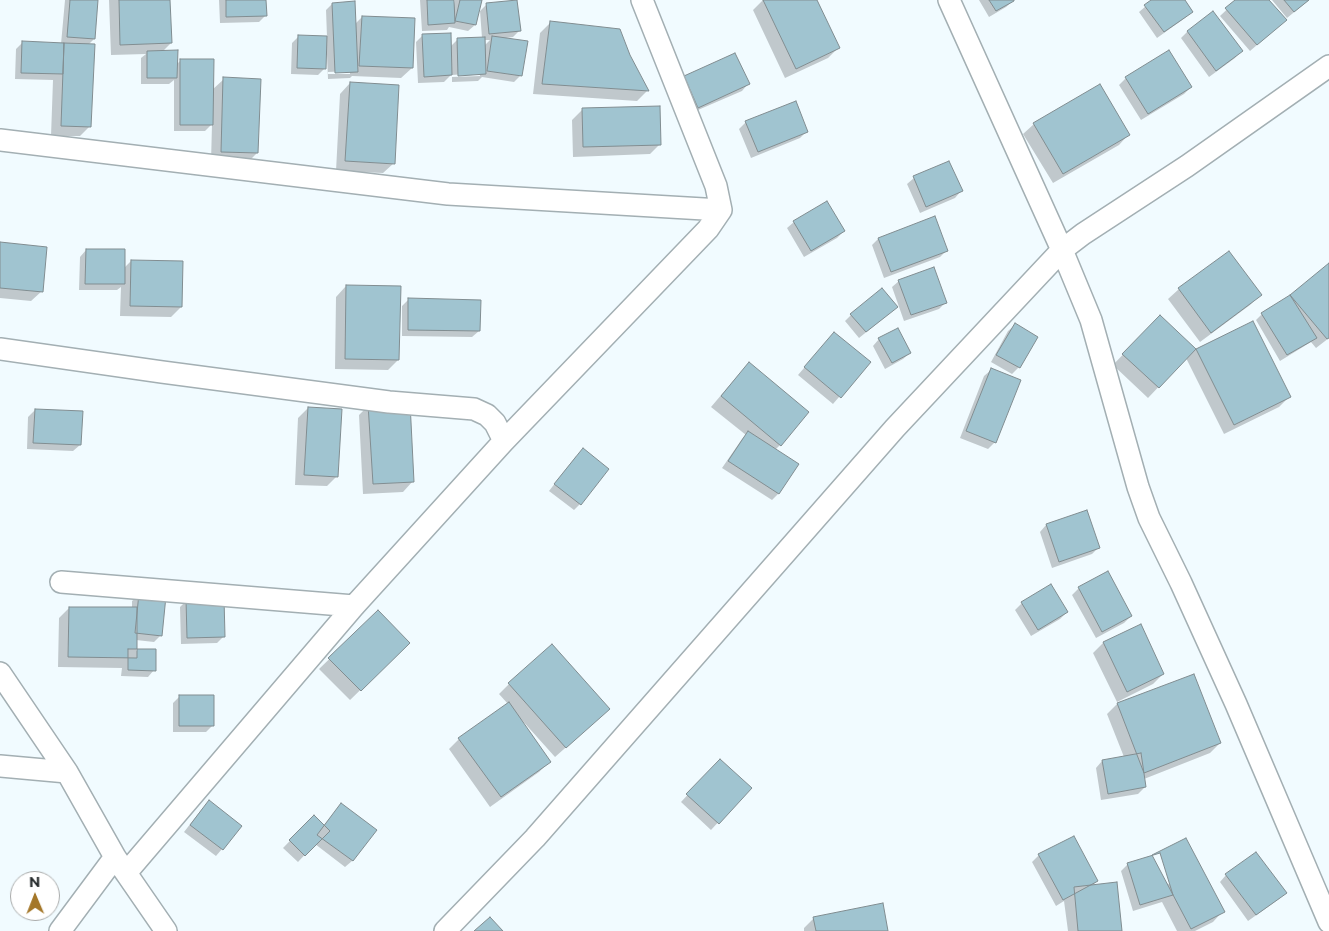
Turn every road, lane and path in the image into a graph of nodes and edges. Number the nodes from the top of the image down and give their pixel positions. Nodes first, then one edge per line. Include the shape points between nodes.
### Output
1 (642, 0) edge
2 (949, 0) edge
3 (1329, 66) edge
4 (0, 140) edge
5 (721, 210) junction
6 (1062, 250) junction
7 (0, 350) edge
8 (504, 441) junction
9 (61, 582) dead end
10 (354, 606) junction
11 (0, 672) edge
12 (0, 766) edge
13 (67, 772) junction
14 (120, 865) junction
15 (1329, 922) edge
16 (60, 931) edge
17 (166, 931) edge
18 (445, 931) edge

1 - 5 street via 716,186
2 - 6 street
3 - 6 street
4 - 5 street via 448,194
5 - 8 street via 708,229
6 - 15 street via 1091,320 1149,518 1236,704
6 - 18 street via 895,428 536,838
7 - 8 street via 389,402 474,409 495,422
8 - 10 street
9 - 10 street
10 - 14 street
11 - 13 street
12 - 13 street
13 - 14 street
14 - 16 street
14 - 17 street

